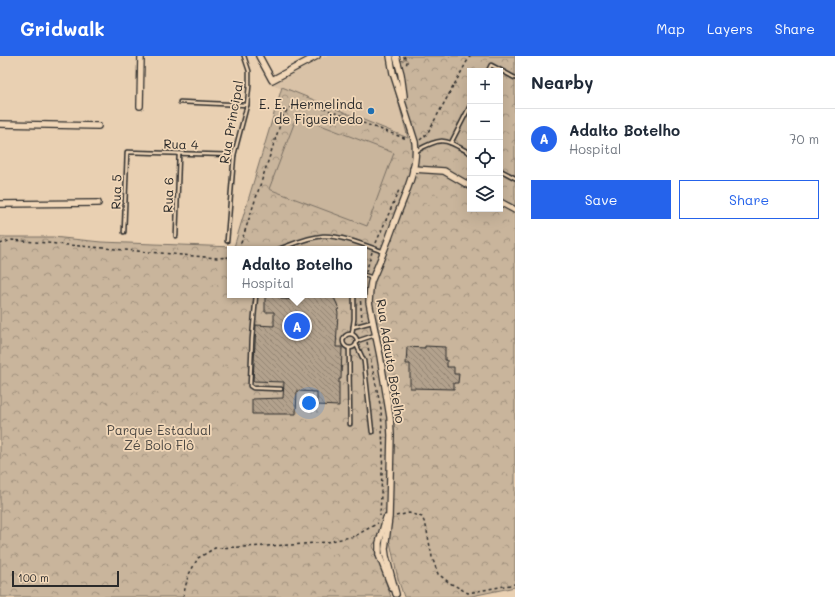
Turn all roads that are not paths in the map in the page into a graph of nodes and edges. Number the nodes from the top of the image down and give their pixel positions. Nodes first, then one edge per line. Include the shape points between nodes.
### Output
1 (141, 56) edge
2 (244, 56) edge
3 (259, 56) edge
4 (317, 56) edge
5 (390, 56) edge
6 (396, 56) edge
7 (503, 72) edge
8 (515, 78) edge
9 (180, 102) dead end
10 (247, 105) junction
11 (140, 106) dead end
12 (406, 112) junction
13 (467, 112) edge
14 (0, 124) edge
15 (98, 126) dead end
16 (451, 143) junction
17 (416, 151) junction
18 (127, 152) joint
19 (467, 152) edge
20 (179, 154) junction
21 (234, 155) junction
22 (413, 169) junction
23 (503, 172) edge
24 (515, 178) edge
25 (467, 184) edge
26 (0, 204) edge
27 (98, 204) dead end
28 (503, 204) edge
29 (515, 210) edge
30 (124, 232) dead end
31 (176, 236) dead end
32 (227, 241) dead end
33 (287, 246) edge
34 (384, 252) junction
35 (367, 276) edge
36 (373, 278) junction
37 (256, 298) edge
38 (354, 298) edge
39 (372, 321) junction
40 (353, 327) junction
41 (352, 334) junction
42 (375, 334) junction
43 (356, 342) junction
44 (349, 348) junction
45 (281, 389) dead end
46 (350, 424) dead end
47 (372, 432) dead end
48 (389, 505) junction
49 (396, 595) edge

1 - 11 street
2 - 10 lane, Rua Principal via 249,71
3 - 4 street via 272,80
5 - 12 street
6 - 12 street
7 - 8 lane
9 - 10 lane
10 - 21 lane, Rua Principal
12 - 17 street, Rua Adauto Botelho
13 - 16 lane
14 - 15 street
16 - 17 lane via 440,140
16 - 19 lane
17 - 22 street, Rua Adauto Botelho
18 - 20 lane, Rua 4
18 - 30 lane, Rua 5
20 - 21 lane, Rua 4
20 - 31 lane, Rua 6
21 - 32 lane, Rua Principal
22 - 25 street via 444,171
22 - 34 street, Rua Adauto Botelho
23 - 24 lane
26 - 27 street
28 - 29 street
33 - 34 lane via 324,236 344,239
34 - 36 street, Rua Adauto Botelho
35 - 36 lane
36 - 39 street, Rua Adauto Botelho via 369,297
37 - 45 lane via 250,386
38 - 40 lane
39 - 40 lane
39 - 42 street, Rua Adauto Botelho
40 - 41 lane
41 - 43 lane
41 - 44 lane via 347,334 343,341
42 - 43 lane
42 - 48 street, Rua Adauto Botelho via 390,417
43 - 44 lane
43 - 47 lane via 364,361
44 - 46 lane
48 - 49 street, Rua Adauto Botelho via 386,556
48 - 49 street, Rua Adauto Botelho via 379,543 379,555

